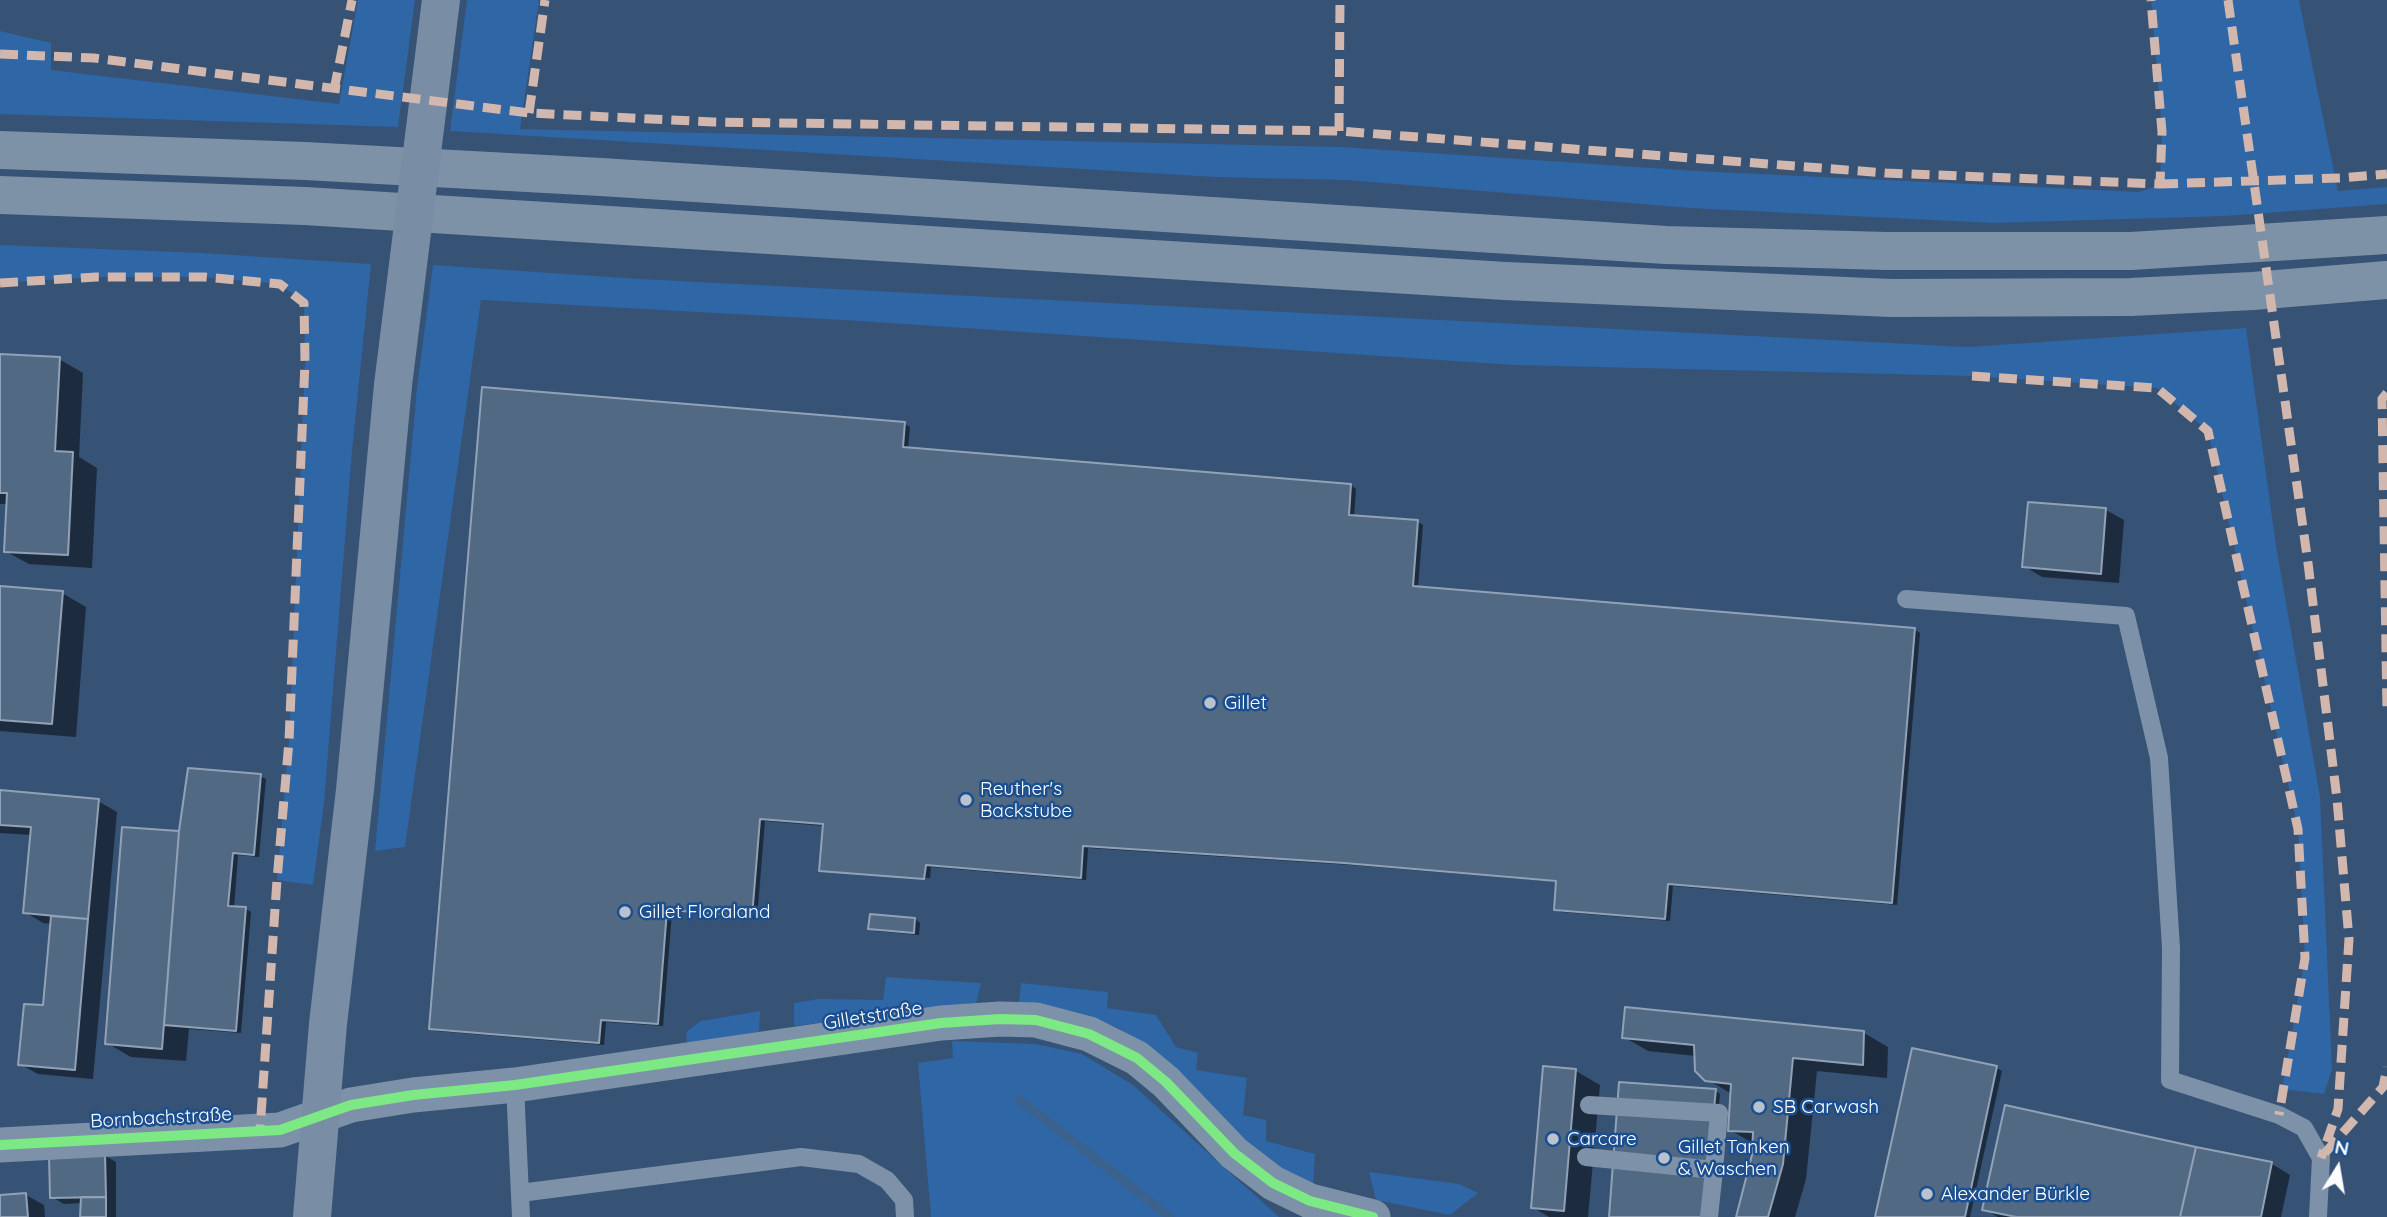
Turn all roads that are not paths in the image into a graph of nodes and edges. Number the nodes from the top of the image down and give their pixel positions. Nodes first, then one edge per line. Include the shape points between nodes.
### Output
1 (441, 0) edge
2 (0, 150) edge
3 (0, 195) edge
4 (2387, 235) edge
5 (2387, 281) edge
6 (1906, 599) dead end
7 (515, 1085) junction
8 (1589, 1105) dead end
9 (321, 1116) junction
10 (0, 1145) edge
11 (1586, 1157) dead end
12 (1714, 1170) junction
13 (520, 1193) junction
14 (312, 1217) edge
15 (522, 1217) edge
16 (905, 1217) edge
17 (1373, 1217) edge
18 (1709, 1217) edge
19 (2318, 1217) edge

1 - 9 main road, bridge via 393,385
2 - 4 highway via 587,176 1667,245 2131,251
3 - 5 highway via 305,206 1504,281 1864,297 2131,297
6 - 19 lane via 2126,616 2159,758 2171,948 2170,1080 2304,1128 2321,1158
7 - 9 street, Gilletstraße via 401,1097 351,1105
7 - 13 lane
7 - 17 street, Gilletstraße via 941,1023 1036,1020 1089,1034 1137,1058 1234,1153 1273,1184 1310,1201
8 - 12 lane via 1719,1113
9 - 10 street, Bornbachstraße via 280,1130
9 - 14 main road
11 - 12 lane
12 - 18 lane
13 - 15 lane
13 - 16 lane via 801,1157 859,1164 887,1180 904,1200

